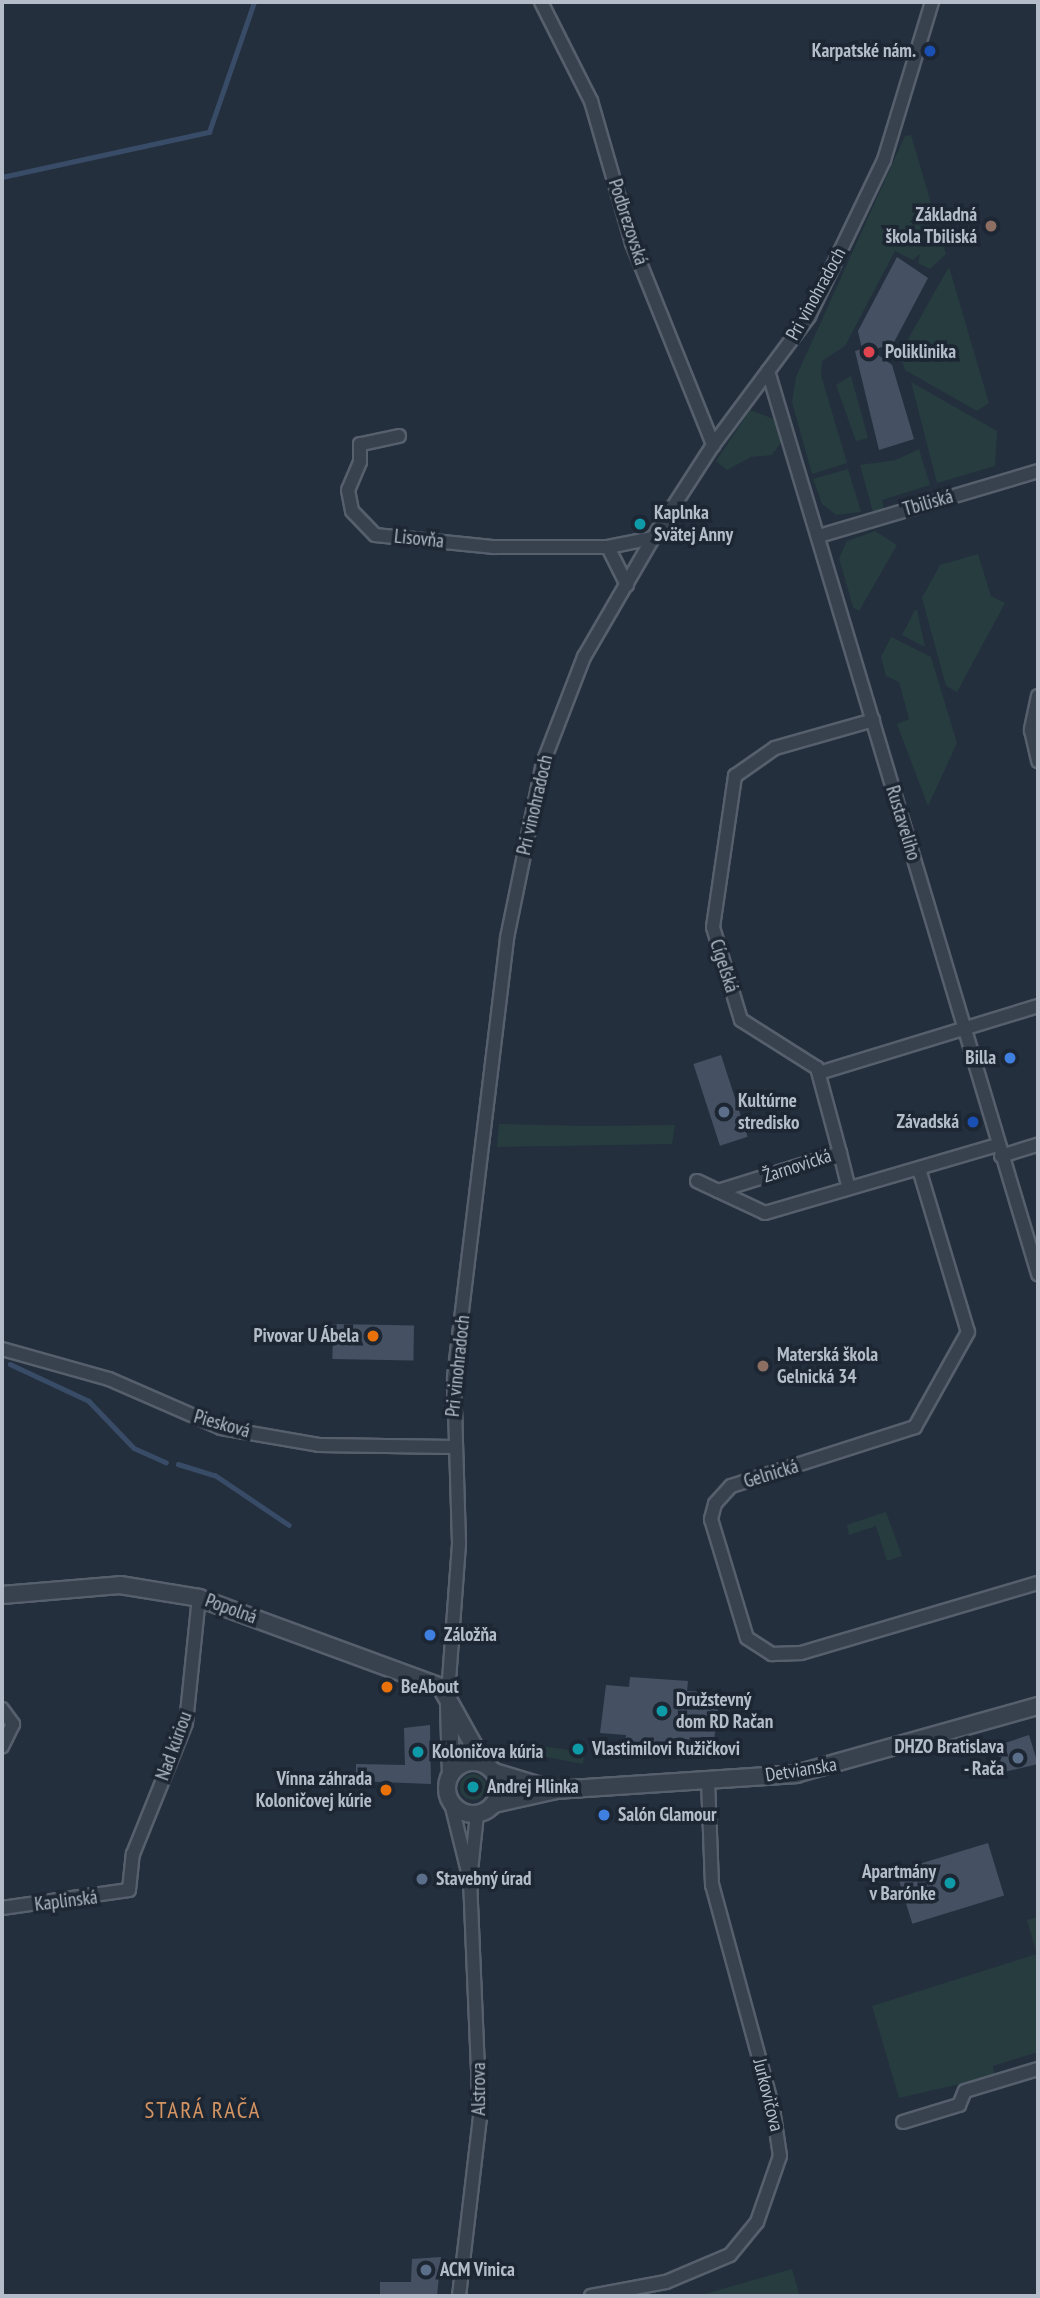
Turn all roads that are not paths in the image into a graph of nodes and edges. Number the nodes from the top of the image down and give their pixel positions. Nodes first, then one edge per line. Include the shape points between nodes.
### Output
1 (541, 2) edge
2 (932, 2) edge
3 (768, 371) junction
4 (399, 436) dead end
5 (713, 445) junction
6 (1038, 471) edge
7 (819, 536) junction
8 (653, 538) junction
9 (608, 547) junction
10 (626, 585) junction
11 (1038, 696) edge
12 (873, 720) junction
13 (1038, 761) edge
14 (1038, 1006) edge
15 (965, 1028) junction
16 (819, 1073) junction
17 (1038, 1144) edge
18 (1000, 1150) junction
19 (840, 1153) junction
20 (919, 1169) junction
21 (697, 1181) dead end
22 (849, 1188) junction
23 (719, 1191) junction
24 (1038, 1274) edge
25 (2, 1349) edge
26 (453, 1447) junction
27 (1038, 1583) edge
28 (2, 1595) edge
29 (199, 1598) junction
30 (449, 1698) junction
31 (1038, 1706) edge
32 (2, 1709) edge
33 (2, 1747) edge
34 (489, 1768) junction
35 (451, 1774) junction
36 (708, 1780) junction
37 (556, 1790) junction
38 (450, 1799) junction
39 (494, 1804) junction
40 (477, 1814) junction
41 (470, 1880) junction
42 (129, 1890) joint
43 (2, 1908) edge
44 (1038, 2069) edge
45 (903, 2122) dead end
46 (459, 2296) edge
47 (591, 2296) edge

1 - 5 street, Podbrezovská via 591,101 632,243
2 - 3 street, Pri vinohradoch via 884,160 809,316
3 - 5 street, Pri vinohradoch
3 - 7 street, Rustaveliho
4 - 9 street, Lisovňa via 360,444 360,462 348,490 352,511 375,535 494,547
5 - 8 street, Pri vinohradoch
6 - 7 street, Tbiliská
7 - 12 street, Rustaveliho
8 - 9 street, Lisovňa
8 - 10 street, Pri vinohradoch
9 - 10 street
10 - 26 street, Pri vinohradoch via 584,657 552,735 519,873 470,1226 453,1385
11 - 13 street via 1031,730
12 - 15 street, Rustaveliho
12 - 16 street, Cígeľská via 760,755 731,783 713,931 741,1020 806,1058
14 - 15 street
15 - 16 street
15 - 18 street, Rustaveliho
16 - 19 street
17 - 18 street
18 - 20 street, Žarnovická
18 - 24 street, Rustaveliho
19 - 22 street, Žarnovická
19 - 23 street, Žarnovická
20 - 22 street, Žarnovická
20 - 27 street, Gelnická via 968,1332 915,1427 731,1486 720,1496 711,1518 749,1642 772,1654 801,1653
21 - 23 street, Žarnovická
22 - 23 street, Žarnovická via 765,1213
25 - 26 street, Piesková via 109,1379 221,1428 319,1445
26 - 30 street, Pri vinohradoch via 459,1543
28 - 29 street, Popolná via 120,1585
29 - 30 street, Popolná
29 - 42 street, Nad kúriou via 186,1723 133,1854
30 - 34 street
30 - 35 street, Pri vinohradoch
31 - 36 street, Detvianska via 837,1766
32 - 33 street via 13,1724
34 - 35 street via 467,1763
34 - 37 street, Detvianska
34 - 39 street via 499,1789
35 - 38 street
36 - 37 street, Detvianska
36 - 47 street, Jurkovičova via 712,1885 774,2109 780,2156 757,2222 730,2255 666,2282
37 - 39 street, Detvianska
38 - 40 street via 460,1810
38 - 41 street, Alstrova
39 - 40 street
40 - 41 street, Alstrova
41 - 46 street, Alstrova via 480,2119 474,2203
42 - 43 street, Kaplinská
44 - 45 street via 965,2091 959,2105

